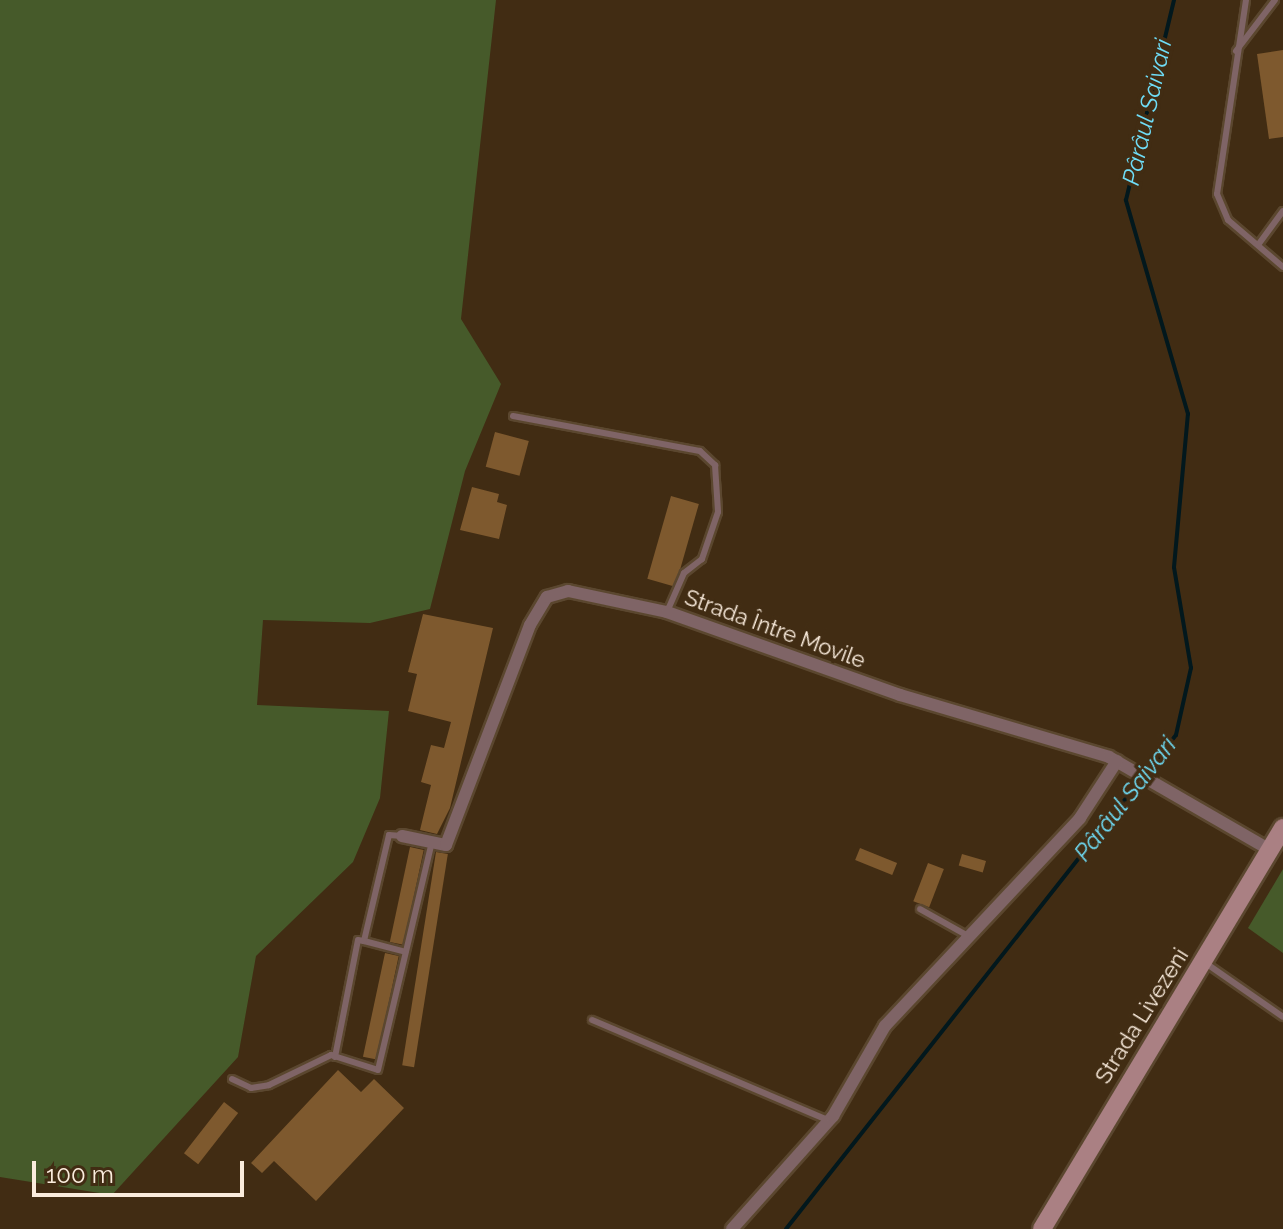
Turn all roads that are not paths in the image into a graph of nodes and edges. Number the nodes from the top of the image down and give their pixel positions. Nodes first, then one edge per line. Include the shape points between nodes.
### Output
1 (1246, 0) edge
2 (1275, 0) edge
3 (1234, 54) junction
4 (1283, 211) edge
5 (1258, 245) junction
6 (1283, 267) edge
7 (513, 416) dead end
8 (667, 612) junction
9 (1117, 761) junction
10 (1283, 828) edge
11 (402, 836) joint
12 (432, 842) junction
13 (1270, 850) junction
14 (920, 909) dead end
15 (970, 937) junction
16 (364, 941) junction
17 (406, 952) junction
18 (1204, 961) junction
19 (1283, 1017) edge
20 (592, 1020) dead end
21 (335, 1057) junction
22 (232, 1079) dead end
23 (830, 1121) junction
24 (732, 1229) edge
25 (1042, 1229) edge

1 - 3 lane
2 - 3 lane
3 - 5 lane via 1217,194 1228,220
4 - 5 lane
5 - 6 lane
7 - 8 lane via 700,451 715,465 718,512 702,559 684,573
8 - 9 street, Strada Între Movile via 900,695
8 - 12 street, Strada Între Movile via 597,594 547,597 530,625 446,845
9 - 13 street, Strada Între Movile
9 - 15 street via 1080,818
10 - 13 main road, Strada Livezeni
11 - 12 street
11 - 16 lane via 389,835
12 - 17 lane
13 - 18 main road, Strada Livezeni
14 - 15 lane
15 - 23 street via 885,1026
16 - 17 lane
16 - 21 lane via 358,940
17 - 21 lane via 378,1070
18 - 19 lane
18 - 25 main road, Strada Livezeni
20 - 23 lane
21 - 22 lane via 269,1085 251,1088
23 - 24 street

